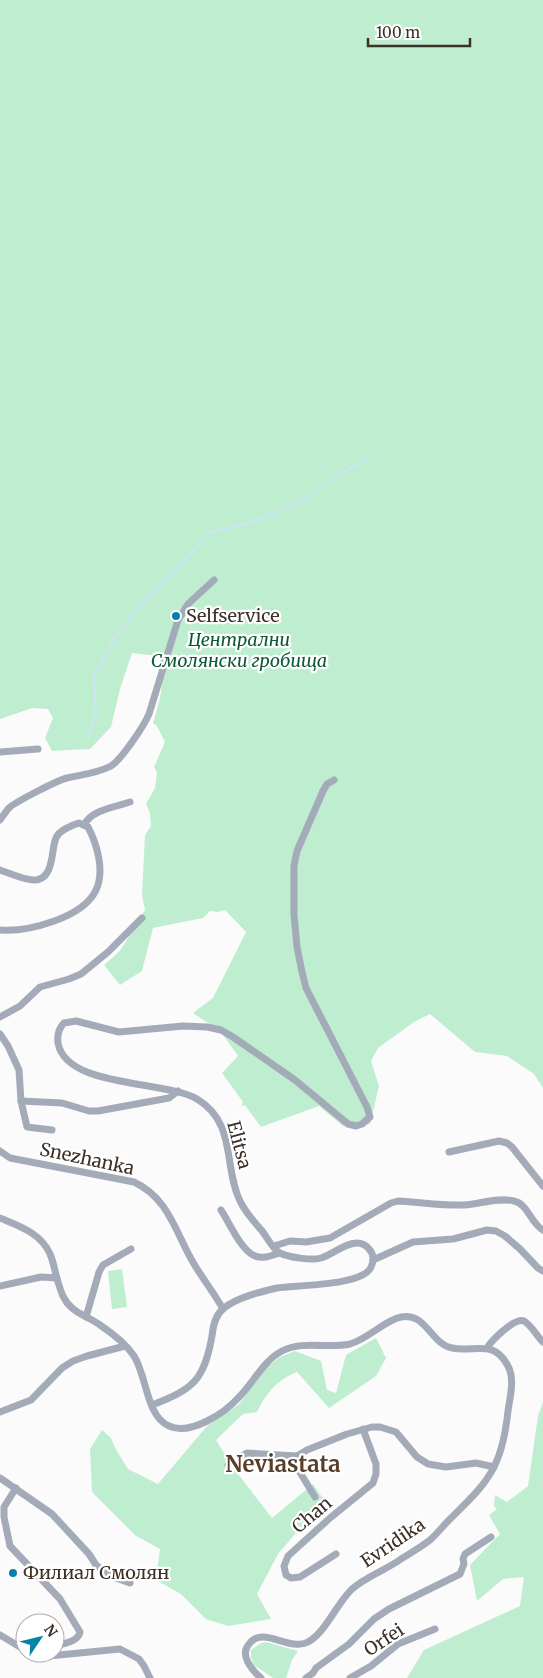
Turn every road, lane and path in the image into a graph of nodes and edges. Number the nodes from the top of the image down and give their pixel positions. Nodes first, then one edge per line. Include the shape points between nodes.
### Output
1 (214, 580) dead end
2 (38, 749) dead end
3 (0, 752) edge
4 (334, 780) dead end
5 (130, 802) dead end
6 (0, 820) edge
7 (84, 825) junction
8 (0, 870) edge
9 (142, 918) dead end
10 (0, 930) edge
11 (0, 1017) edge
12 (0, 1034) edge
13 (178, 1091) junction
14 (21, 1101) junction
15 (52, 1130) dead end
16 (0, 1151) edge
17 (449, 1152) dead end
18 (543, 1186) edge
19 (221, 1210) dead end
20 (0, 1218) edge
21 (543, 1230) edge
22 (274, 1246) junction
23 (131, 1249) dead end
24 (279, 1253) junction
25 (373, 1260) junction
26 (543, 1271) edge
27 (57, 1278) junction
28 (0, 1286) edge
29 (223, 1309) junction
30 (86, 1317) junction
31 (543, 1342) edge
32 (125, 1346) junction
33 (486, 1348) junction
34 (152, 1405) junction
35 (0, 1412) edge
36 (363, 1429) junction
37 (297, 1456) junction
38 (228, 1465) dead end
39 (494, 1467) junction
40 (0, 1478) edge
41 (16, 1488) junction
42 (315, 1497) dead end
43 (491, 1537) dead end
44 (336, 1554) dead end
45 (130, 1583) dead end
46 (435, 1629) dead end
47 (0, 1635) edge
48 (65, 1643) edge
49 (15, 1644) edge
50 (65, 1654) edge
51 (150, 1678) edge
52 (260, 1678) edge
53 (306, 1678) edge
54 (350, 1678) edge

1 - 6 street via 188,604 178,620 149,714 113,765 51,784 10,806
2 - 3 street
4 - 13 street, Elitsa via 323,791 297,851 293,878 296,931 306,988 370,1117 356,1126 348,1124 295,1080 233,1036 214,1028 184,1026 119,1032 76,1021 60,1026 57,1037 60,1050 66,1060 79,1068 108,1079
5 - 7 street via 94,814
7 - 8 street via 72,826 56,837 50,868 43,879 30,879
7 - 10 street via 88,826 99,858 100,876 92,897 58,920 22,929
9 - 11 street via 81,974 40,987 20,1006
12 - 14 street via 19,1070
13 - 14 street via 169,1098 98,1111 62,1103
13 - 22 street, Elitsa via 197,1100 216,1116 227,1144 240,1202
14 - 15 street via 27,1127
16 - 29 street, Snezhanka via 10,1158 144,1186 172,1219 184,1247
17 - 18 street via 499,1141 507,1143
19 - 24 street via 244,1248 253,1255 269,1257
20 - 27 street via 27,1229 39,1239 50,1254
21 - 22 street via 514,1200 463,1205 398,1201 330,1238
22 - 24 street, Elitsa
23 - 30 street via 104,1265 99,1272
24 - 25 street via 320,1259 352,1243 367,1246
25 - 26 street via 413,1242 453,1239 496,1230
25 - 29 street via 370,1270 350,1280 278,1288 238,1300
27 - 28 street
27 - 30 street via 68,1305
29 - 34 street via 213,1325 208,1357 194,1383
30 - 32 street via 100,1324
31 - 33 street via 520,1320 501,1332
32 - 34 street via 142,1374
32 - 35 street via 73,1362 62,1368 31,1400
33 - 34 street via 449,1348 422,1322 414,1317 401,1317 351,1344 299,1346 284,1350 270,1359 239,1398 194,1428 179,1430 167,1426 158,1419
33 - 39 street, Evridika via 494,1350 503,1359 510,1369 511,1383 503,1445
36 - 37 street
36 - 39 street via 380,1427 390,1430 401,1437 422,1461 432,1466 476,1463
36 - 44 street, Chan via 376,1464 373,1483 288,1556 284,1566 286,1575 300,1577
37 - 38 street via 247,1453
37 - 42 street via 293,1461
39 - 52 street, Evridika via 486,1482 430,1540 355,1587 309,1641 298,1645 256,1637 247,1645 247,1661
40 - 41 street
41 - 45 street via 52,1514 103,1571
41 - 48 street via 4,1507 10,1546 60,1599 80,1632 77,1639
43 - 53 street via 465,1554 460,1574 389,1608
46 - 54 street, Orfei via 398,1644 372,1666
47 - 49 street
50 - 51 street via 120,1648 139,1659

